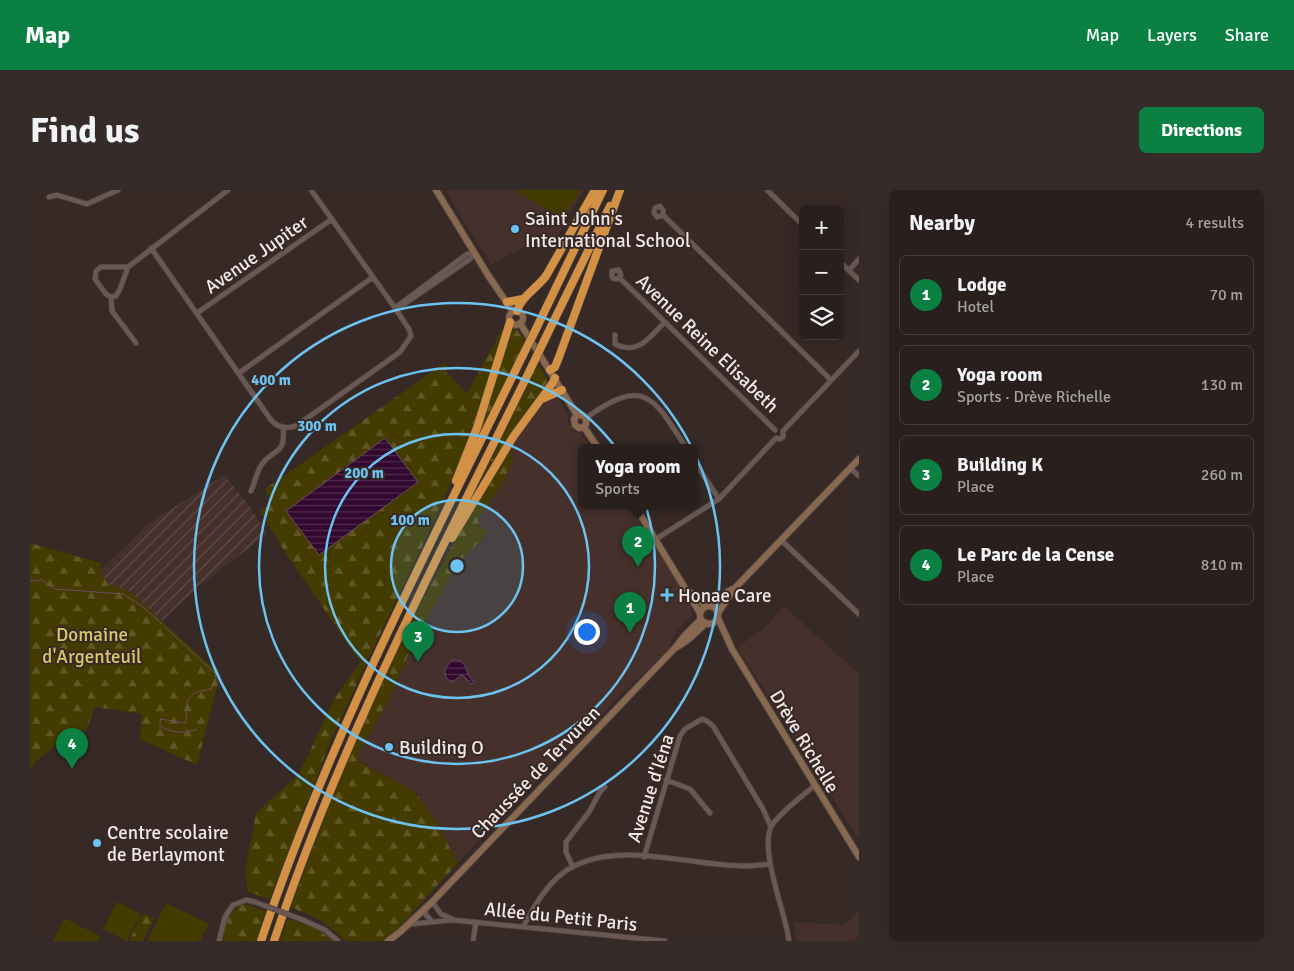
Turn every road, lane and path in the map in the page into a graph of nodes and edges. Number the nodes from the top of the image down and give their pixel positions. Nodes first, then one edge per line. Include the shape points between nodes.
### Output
1 (118, 190) edge
2 (228, 190) edge
3 (311, 190) edge
4 (436, 190) edge
5 (595, 190) edge
6 (603, 190) edge
7 (616, 190) edge
8 (620, 190) edge
9 (767, 190) edge
10 (106, 192) edge
11 (49, 197) dead end
12 (662, 215) dead end
13 (332, 219) junction
14 (799, 221) edge
15 (151, 248) junction
16 (475, 254) junction
17 (859, 259) edge
18 (128, 266) junction
19 (844, 266) edge
20 (849, 270) junction
21 (373, 277) junction
22 (619, 278) dead end
23 (859, 280) edge
24 (111, 297) junction
25 (523, 300) junction
26 (507, 302) junction
27 (396, 308) junction
28 (515, 311) junction
29 (197, 314) junction
30 (510, 322) junction
31 (665, 322) junction
32 (520, 323) junction
33 (615, 335) dead end
34 (136, 343) dead end
35 (859, 352) edge
36 (550, 370) junction
37 (239, 373) junction
38 (555, 378) junction
39 (831, 380) junction
40 (562, 390) junction
41 (540, 400) junction
42 (577, 415) junction
43 (586, 418) junction
44 (584, 427) junction
45 (283, 428) junction
46 (775, 430) junction
47 (783, 431) junction
48 (776, 438) junction
49 (595, 444) edge
50 (683, 444) edge
51 (859, 459) edge
52 (698, 467) edge
53 (850, 468) junction
54 (859, 476) edge
55 (251, 491) dead end
56 (453, 498) junction
57 (719, 499) junction
58 (637, 509) edge
59 (656, 539) junction
60 (781, 540) junction
61 (443, 546) junction
62 (687, 589) junction
63 (734, 589) junction
64 (708, 606) junction
65 (859, 614) edge
66 (718, 616) junction
67 (705, 619) junction
68 (726, 640) junction
69 (666, 780) junction
70 (814, 786) junction
71 (605, 787) dead end
72 (710, 813) dead end
73 (771, 827) junction
74 (644, 856) junction
75 (859, 857) edge
76 (770, 864) junction
77 (573, 866) junction
78 (432, 902) junction
79 (425, 908) junction
80 (418, 915) junction
81 (453, 920) junction
82 (432, 921) junction
83 (476, 922) junction
84 (412, 924) junction
85 (523, 927) junction
86 (219, 941) edge
87 (261, 941) edge
88 (274, 941) edge
89 (338, 941) edge
90 (388, 941) edge
91 (395, 941) edge
92 (473, 941) edge
93 (665, 941) edge
94 (789, 941) edge

1 - 10 street
2 - 15 street
3 - 13 street
4 - 16 main road
5 - 25 highway via 546,276
6 - 56 highway, bridge
7 - 61 highway, bridge
8 - 36 highway via 559,357
9 - 14 street
10 - 11 street via 87,204
12 - 39 street
13 - 21 street
13 - 29 street, Avenue Jupiter
15 - 18 street
15 - 29 street
16 - 26 main road
16 - 27 street
17 - 20 street
18 - 24 street via 118,293
18 - 24 street via 101,267 96,271 96,282
19 - 20 street
20 - 23 street
21 - 27 street
21 - 37 street
22 - 31 street, Avenue Reine Elisabeth
24 - 34 street via 112,310
25 - 26 highway
25 - 28 highway
26 - 28 main road
27 - 45 street via 411,336 400,352 300,423
28 - 30 main road via 509,316
28 - 32 main road via 522,314
29 - 37 street
30 - 32 main road
30 - 56 highway
31 - 33 street via 637,347 615,344
31 - 46 street, Avenue Reine Elisabeth
32 - 36 main road
35 - 39 street
36 - 38 main road
37 - 45 street via 271,420
38 - 40 main road
38 - 41 highway
39 - 47 street
40 - 41 highway
40 - 42 main road
41 - 61 highway via 451,540
42 - 43 main road
42 - 44 main road via 575,425
43 - 44 main road
43 - 50 street via 620,398 641,396 662,410
44 - 49 main road
45 - 55 street via 284,438 279,451 262,464
46 - 47 street via 780,428
46 - 48 street via 773,435
47 - 48 street via 783,437
48 - 57 street
51 - 53 main road
52 - 57 street
53 - 54 street
53 - 60 main road
56 - 87 highway via 342,730
57 - 59 street
58 - 59 main road, Drève Richelle
59 - 62 main road, Drève Richelle
60 - 63 main road
60 - 65 street
61 - 88 highway via 354,735
62 - 64 main road, Drève Richelle
62 - 67 main road, Drève Richelle
63 - 64 main road
63 - 66 main road
64 - 66 main road, Drève Richelle via 717,610
64 - 67 main road
66 - 67 main road
66 - 68 main road, Drève Richelle
67 - 68 main road, Drève Richelle
67 - 78 main road, Chaussée de Tervuren via 685,635
68 - 70 main road, Drève Richelle
69 - 72 street via 690,788
69 - 73 street, Avenue d'Iéna via 680,736 702,719 707,721 735,762
69 - 74 street, Avenue d'Iéna
70 - 73 street
70 - 75 main road, Drève Richelle
71 - 77 street via 566,842 566,852
73 - 76 street via 768,838
74 - 76 street via 743,866
74 - 77 street via 610,856
76 - 94 street
77 - 85 street via 551,884
78 - 79 main road, Chaussée de Tervuren
78 - 81 street via 441,914
79 - 80 main road, Chaussée de Tervuren
79 - 82 street
80 - 84 main road, Chaussée de Tervuren
80 - 90 main road, Chaussée de Tervuren
81 - 82 street, Allée du Petit Paris
81 - 83 street, Allée du Petit Paris
82 - 84 street, Allée du Petit Paris
83 - 85 street, Allée du Petit Paris
83 - 92 street
84 - 91 main road, Chaussée de Tervuren
85 - 93 street, Allée du Petit Paris
86 - 89 street, bridge via 225,917 233,905 246,900 303,920 325,930

